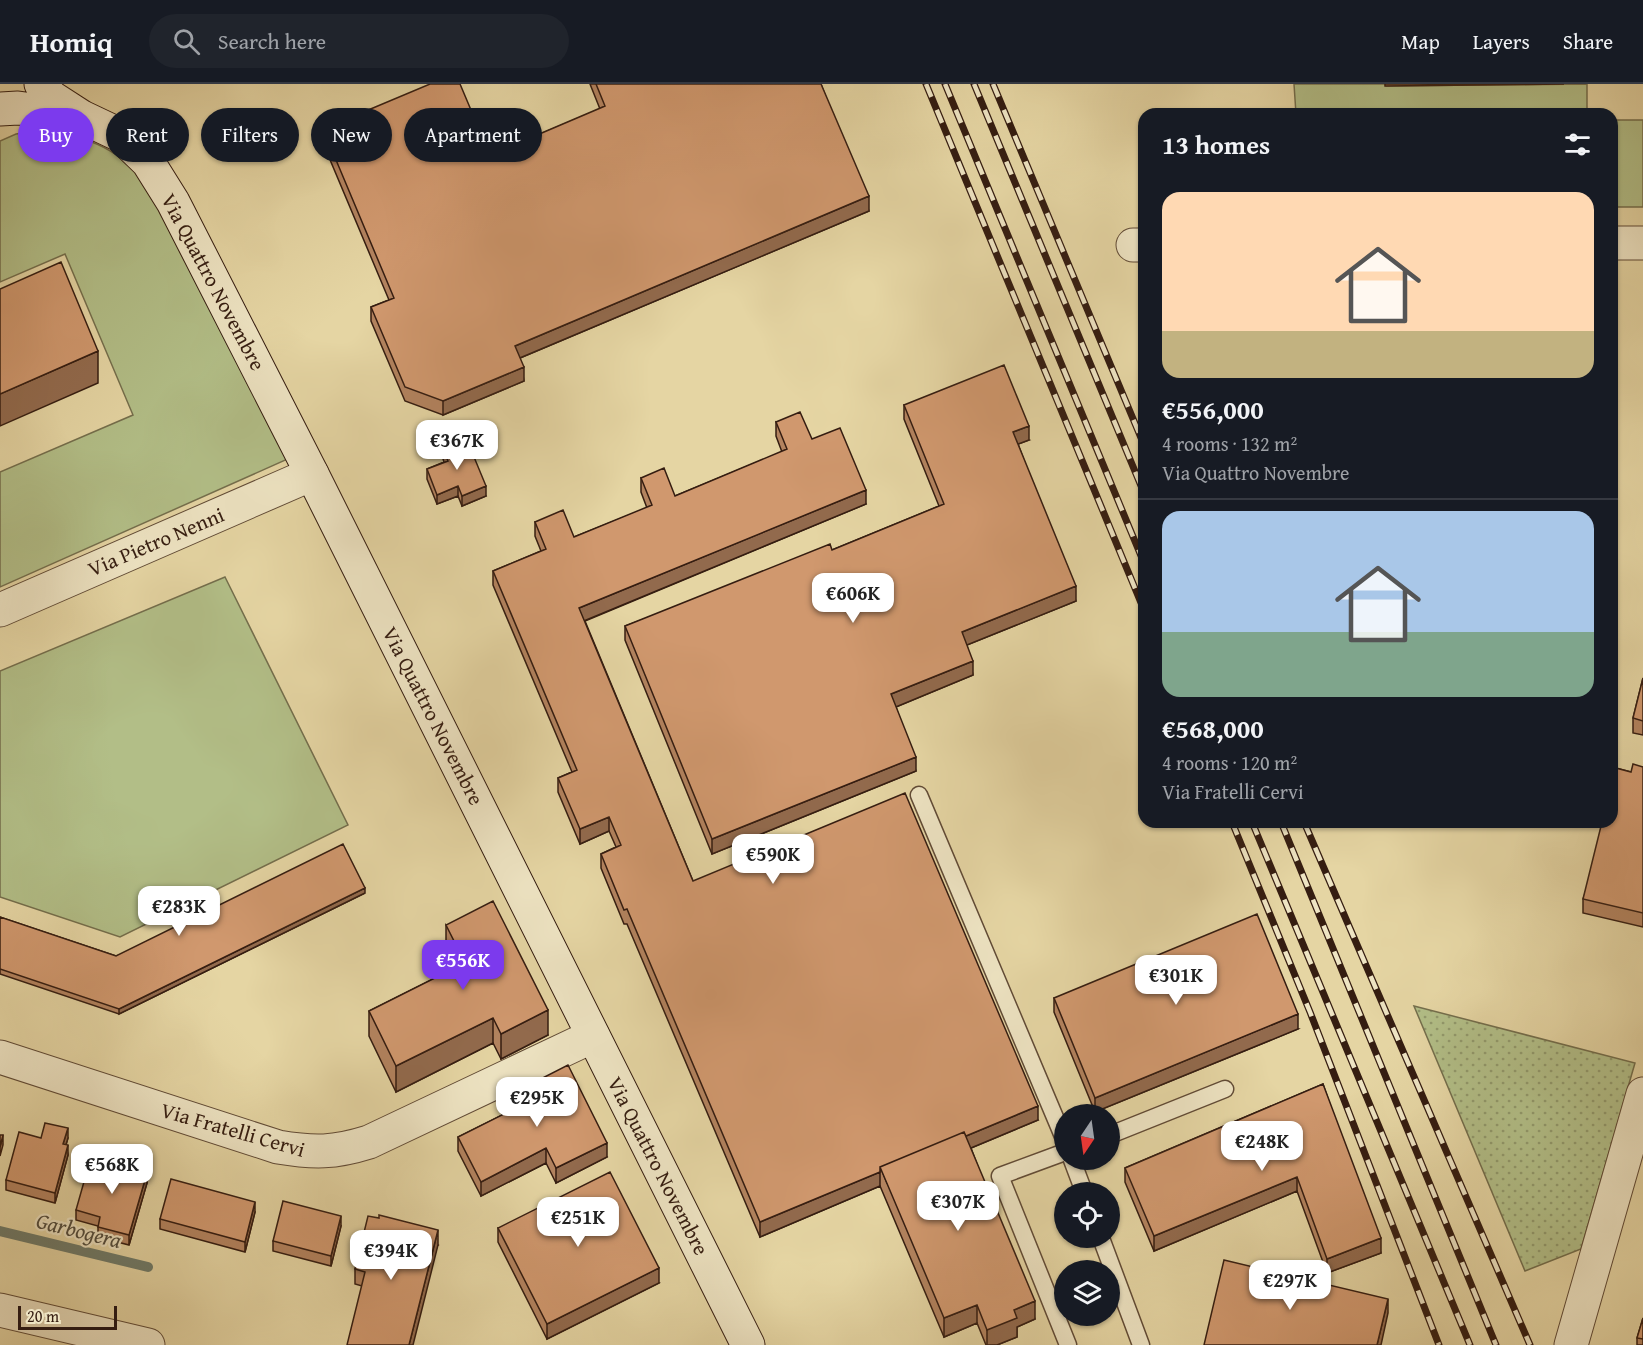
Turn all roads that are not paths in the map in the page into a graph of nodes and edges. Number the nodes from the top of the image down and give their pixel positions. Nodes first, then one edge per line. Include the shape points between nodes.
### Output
1 (4, 84) edge
2 (41, 84) edge
3 (0, 92) edge
4 (18, 108) edge
5 (68, 108) edge
6 (0, 109) edge
7 (94, 123) edge
8 (1618, 243) edge
9 (1643, 243) edge
10 (312, 474) junction
11 (0, 610) edge
12 (919, 795) dead end
13 (593, 1036) junction
14 (0, 1057) edge
15 (1226, 1089) dead end
16 (1643, 1094) edge
17 (1054, 1115) edge
18 (1120, 1131) edge
19 (1054, 1156) edge
20 (1105, 1248) edge
21 (0, 1310) edge
22 (148, 1345) edge
23 (748, 1345) edge
24 (1068, 1345) edge
25 (1141, 1345) edge
26 (1571, 1345) edge

1 - 3 street
2 - 5 street, Via Quattro Novembre via 51,97
4 - 6 street, Via Quattro Novembre
7 - 10 street, Via Quattro Novembre via 120,135 148,162 173,202
8 - 9 street
10 - 11 street, Via Pietro Nenni
10 - 13 street, Via Quattro Novembre
12 - 17 lane
13 - 14 street, Via Fratelli Cervi via 369,1142 339,1151 311,1153 278,1147
13 - 23 street, Via Quattro Novembre
15 - 18 lane
16 - 26 street
19 - 24 lane via 1000,1176
20 - 25 lane
21 - 22 street

